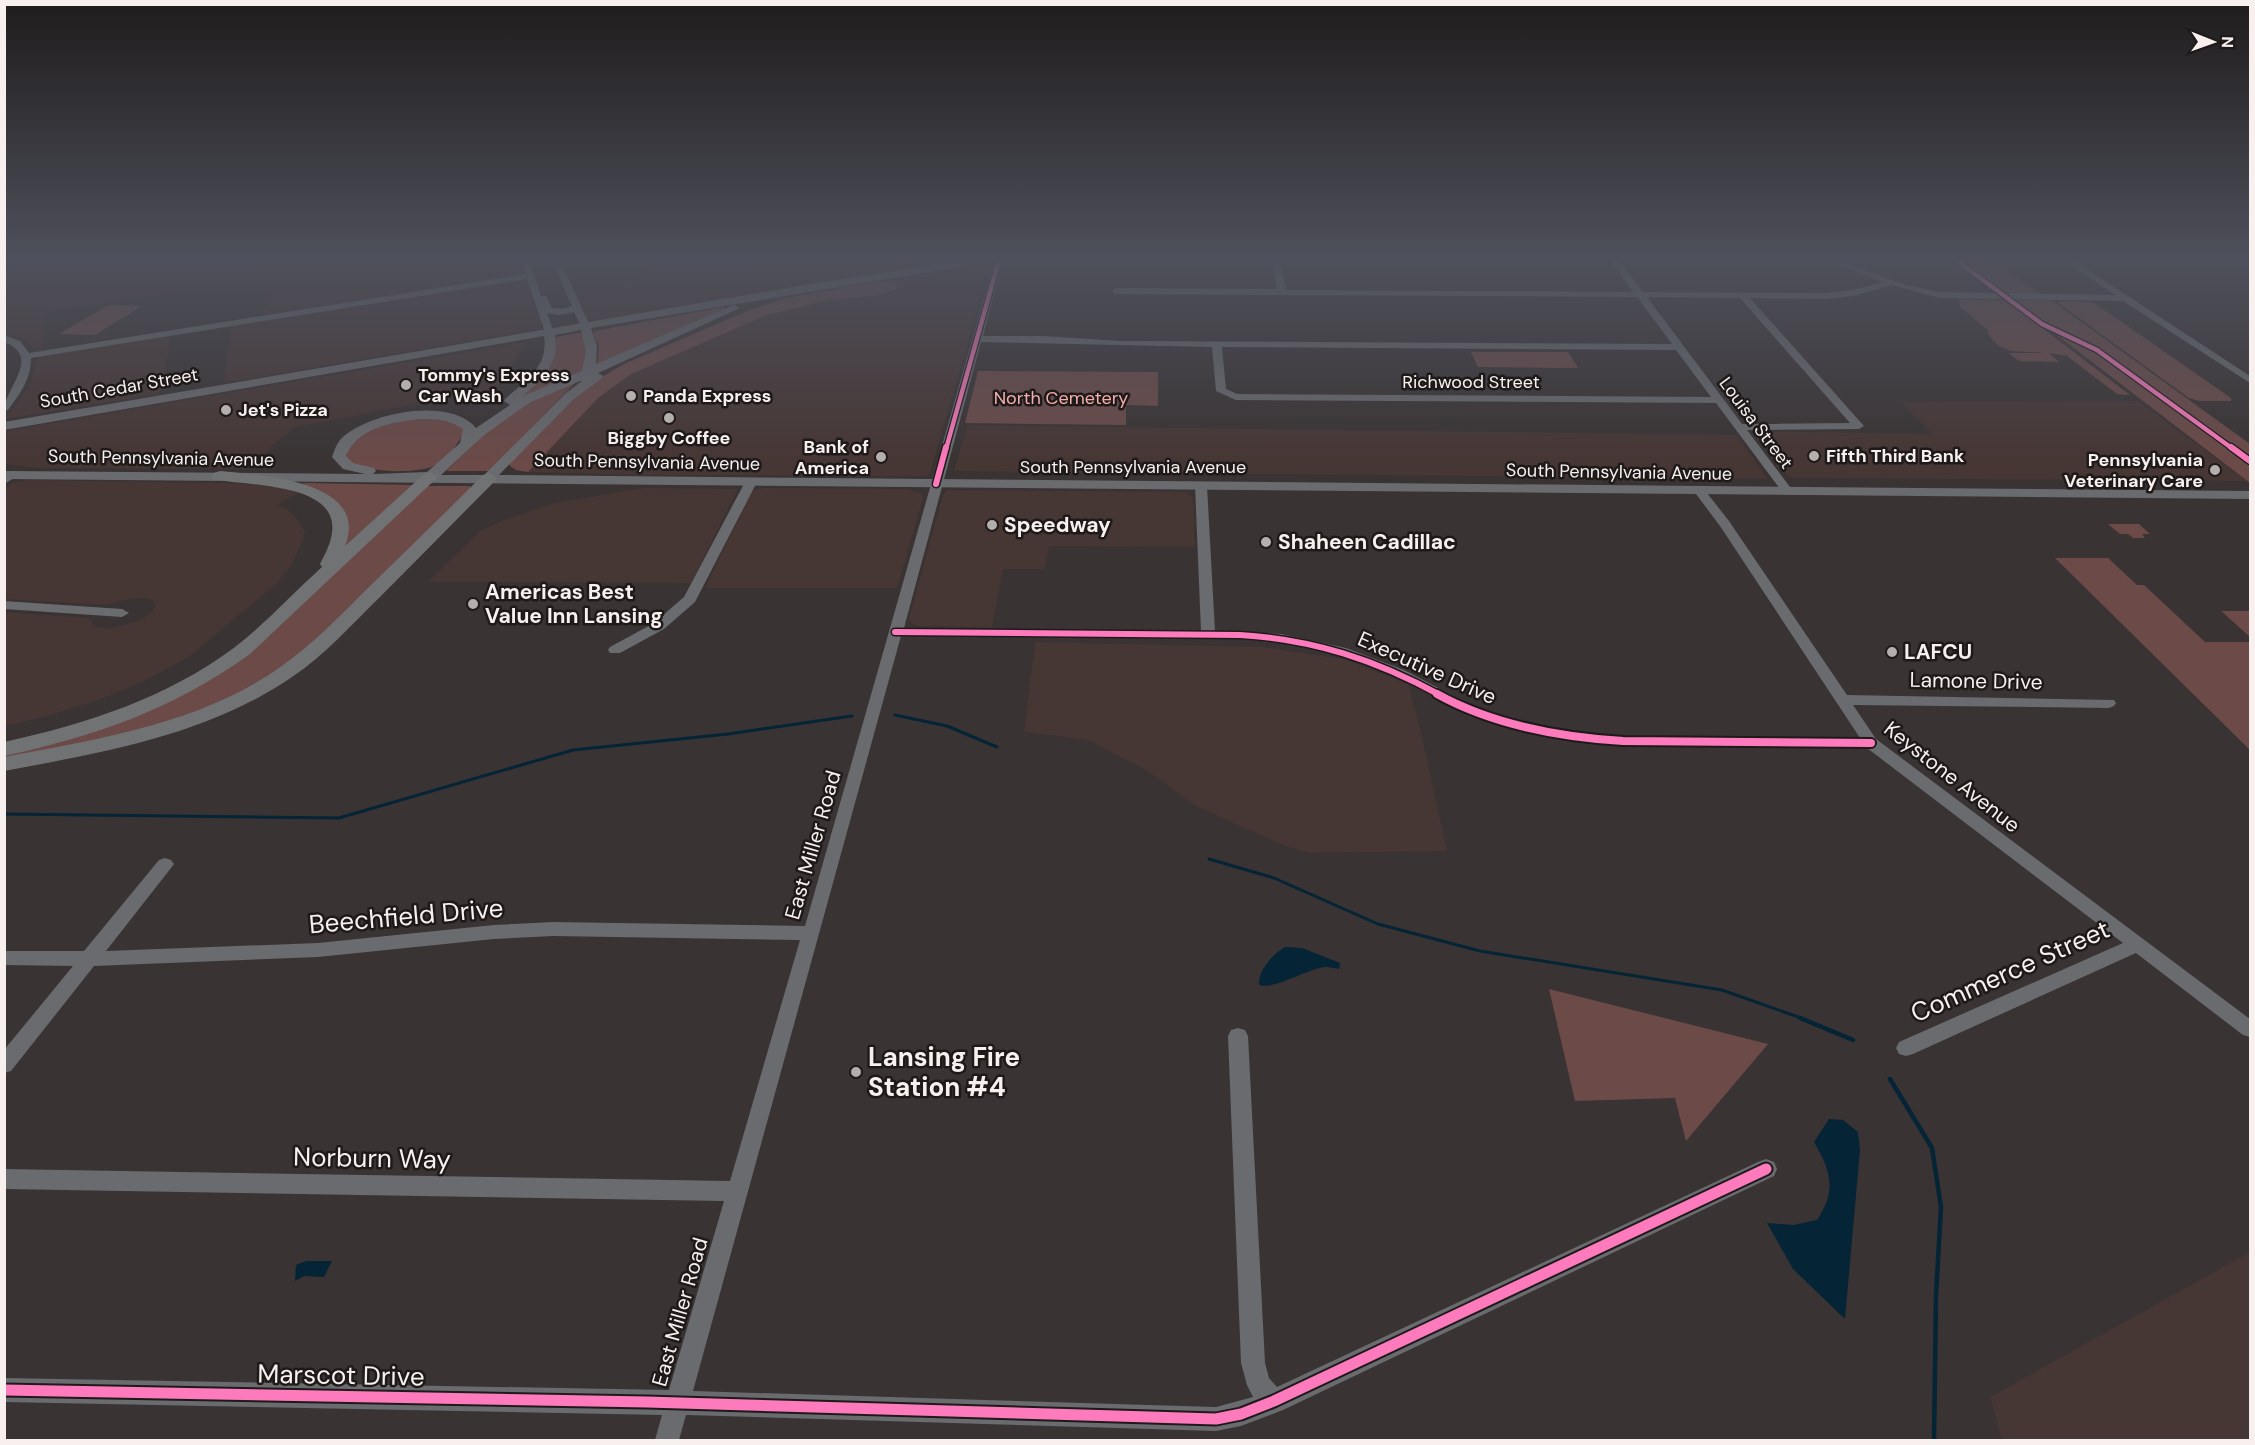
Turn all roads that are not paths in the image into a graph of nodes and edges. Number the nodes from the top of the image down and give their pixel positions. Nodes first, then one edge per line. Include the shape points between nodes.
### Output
1 (216, 327) edge
2 (547, 327) edge
3 (578, 327) edge
4 (585, 327) edge
5 (693, 327) edge
6 (701, 327) edge
7 (979, 327) edge
8 (1663, 327) edge
9 (1771, 327) edge
10 (2171, 327) edge
11 (549, 333) junction
12 (4, 338) edge
13 (976, 339) junction
14 (1216, 345) junction
15 (1678, 347) junction
16 (26, 356) junction
17 (588, 372) junction
18 (2249, 378) edge
19 (570, 396) junction
20 (1717, 400) junction
21 (4, 408) edge
22 (4, 426) edge
23 (1738, 427) junction
24 (478, 432) junction
25 (466, 444) junction
26 (7, 475) edge
27 (220, 476) junction
28 (430, 477) junction
29 (489, 478) junction
30 (751, 482) junction
31 (936, 484) junction
32 (1201, 486) junction
33 (1699, 490) junction
34 (1787, 491) junction
35 (2250, 495) edge
36 (320, 579) junction
37 (4, 605) edge
38 (122, 613) dead end
39 (895, 632) junction
40 (1208, 635) junction
41 (615, 650) dead end
42 (1843, 700) junction
43 (2109, 703) dead end
44 (1871, 743) junction
45 (4, 749) edge
46 (4, 764) edge
47 (165, 864) dead end
48 (811, 933) junction
49 (2137, 944) junction
50 (4, 958) edge
51 (88, 959) junction
52 (2250, 1029) edge
53 (1238, 1035) dead end
54 (1905, 1048) dead end
55 (4, 1065) edge
56 (1766, 1168) dead end
57 (4, 1179) edge
58 (738, 1191) junction
59 (4, 1390) edge
60 (1274, 1401) junction
61 (677, 1403) junction
62 (667, 1440) edge

1 - 16 street
2 - 11 street
3 - 11 main road, South Cedar Street
4 - 17 main road via 592,352
5 - 17 main road
6 - 19 main road via 613,367
7 - 13 street, East Miller Road
8 - 15 street, Louisa Street
9 - 23 street via 1859,424 1857,428
10 - 18 street
11 - 22 main road, South Cedar Street
11 - 24 main road via 553,349 546,365
12 - 16 street via 22,345
13 - 14 street
13 - 31 street, East Miller Road
14 - 15 street
14 - 20 street, Richwood Street via 1221,391 1236,397
15 - 20 street, Louisa Street
16 - 21 street via 21,384
17 - 19 main road
17 - 24 main road via 525,400
19 - 29 main road
20 - 23 street, Louisa Street
23 - 34 street, Louisa Street
24 - 25 main road
25 - 28 main road
25 - 28 main road via 470,430 465,422 422,414 371,426 349,439 339,452 341,461 354,468
26 - 27 main road, South Pennsylvania Avenue
27 - 28 main road, South Pennsylvania Avenue
27 - 36 highway via 292,485 333,506 341,517 342,539
28 - 29 main road, South Pennsylvania Avenue
28 - 36 highway
29 - 30 main road, South Pennsylvania Avenue
29 - 46 highway via 319,647 273,681 178,725 112,743
30 - 31 main road, South Pennsylvania Avenue
30 - 41 street via 690,599 659,626
31 - 32 main road, South Pennsylvania Avenue
31 - 39 street, East Miller Road
32 - 33 main road, South Pennsylvania Avenue
32 - 40 street
33 - 34 main road, South Pennsylvania Avenue
33 - 42 street, Keystone Avenue
34 - 35 main road, South Pennsylvania Avenue
36 - 45 highway via 243,650 185,688 88,729
37 - 38 street
39 - 40 street, Executive Drive
39 - 48 street, East Miller Road
40 - 44 street, Executive Drive via 1277,637 1342,650 1484,715 1580,738
42 - 43 street, Lamone Drive
42 - 44 street, Keystone Avenue
44 - 49 street, Keystone Avenue
47 - 51 street
48 - 51 street, Beechfield Drive via 551,929 319,950
48 - 58 street, East Miller Road
49 - 52 street, Keystone Avenue
49 - 54 street, Commerce Street
50 - 51 street, Beechfield Drive
51 - 55 street
53 - 60 street via 1254,1363 1259,1385
56 - 60 street, Marscot Drive
57 - 58 street, Norburn Way
58 - 61 street, East Miller Road
59 - 61 street, Marscot Drive
60 - 61 street, Marscot Drive via 1216,1419
61 - 62 street, East Miller Road

